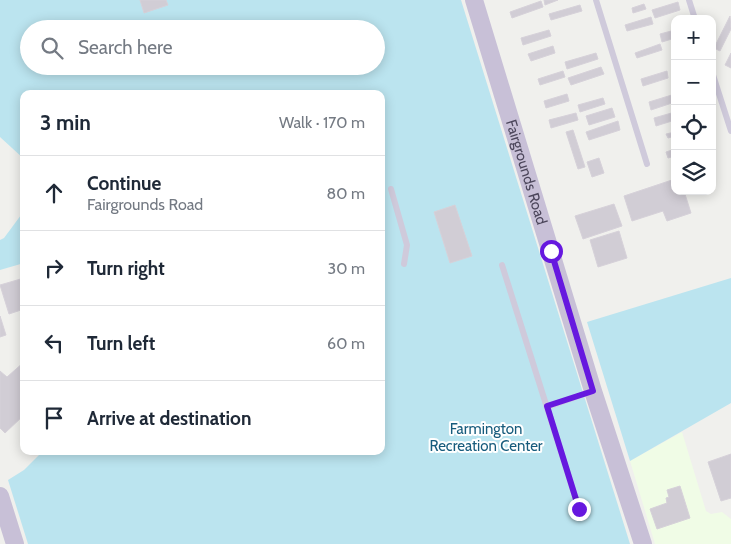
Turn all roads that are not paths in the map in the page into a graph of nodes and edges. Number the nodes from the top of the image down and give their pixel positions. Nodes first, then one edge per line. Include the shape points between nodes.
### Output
1 (474, 0) edge
2 (596, 0) edge
3 (689, 0) edge
4 (694, 15) edge
5 (716, 84) edge
6 (731, 131) edge
7 (647, 164) dead end
8 (391, 189) dead end
9 (404, 264) dead end
10 (502, 265) dead end
11 (593, 391) junction
12 (547, 406) junction
13 (0, 496) edge
14 (579, 509) dead end
15 (15, 544) edge
16 (643, 544) edge

1 - 11 street, Fairgrounds Road
2 - 7 lane
3 - 4 lane
5 - 6 lane
8 - 9 lane via 407,245
10 - 12 lane
11 - 12 lane
11 - 16 street, Fairgrounds Road
12 - 14 lane
13 - 15 street

